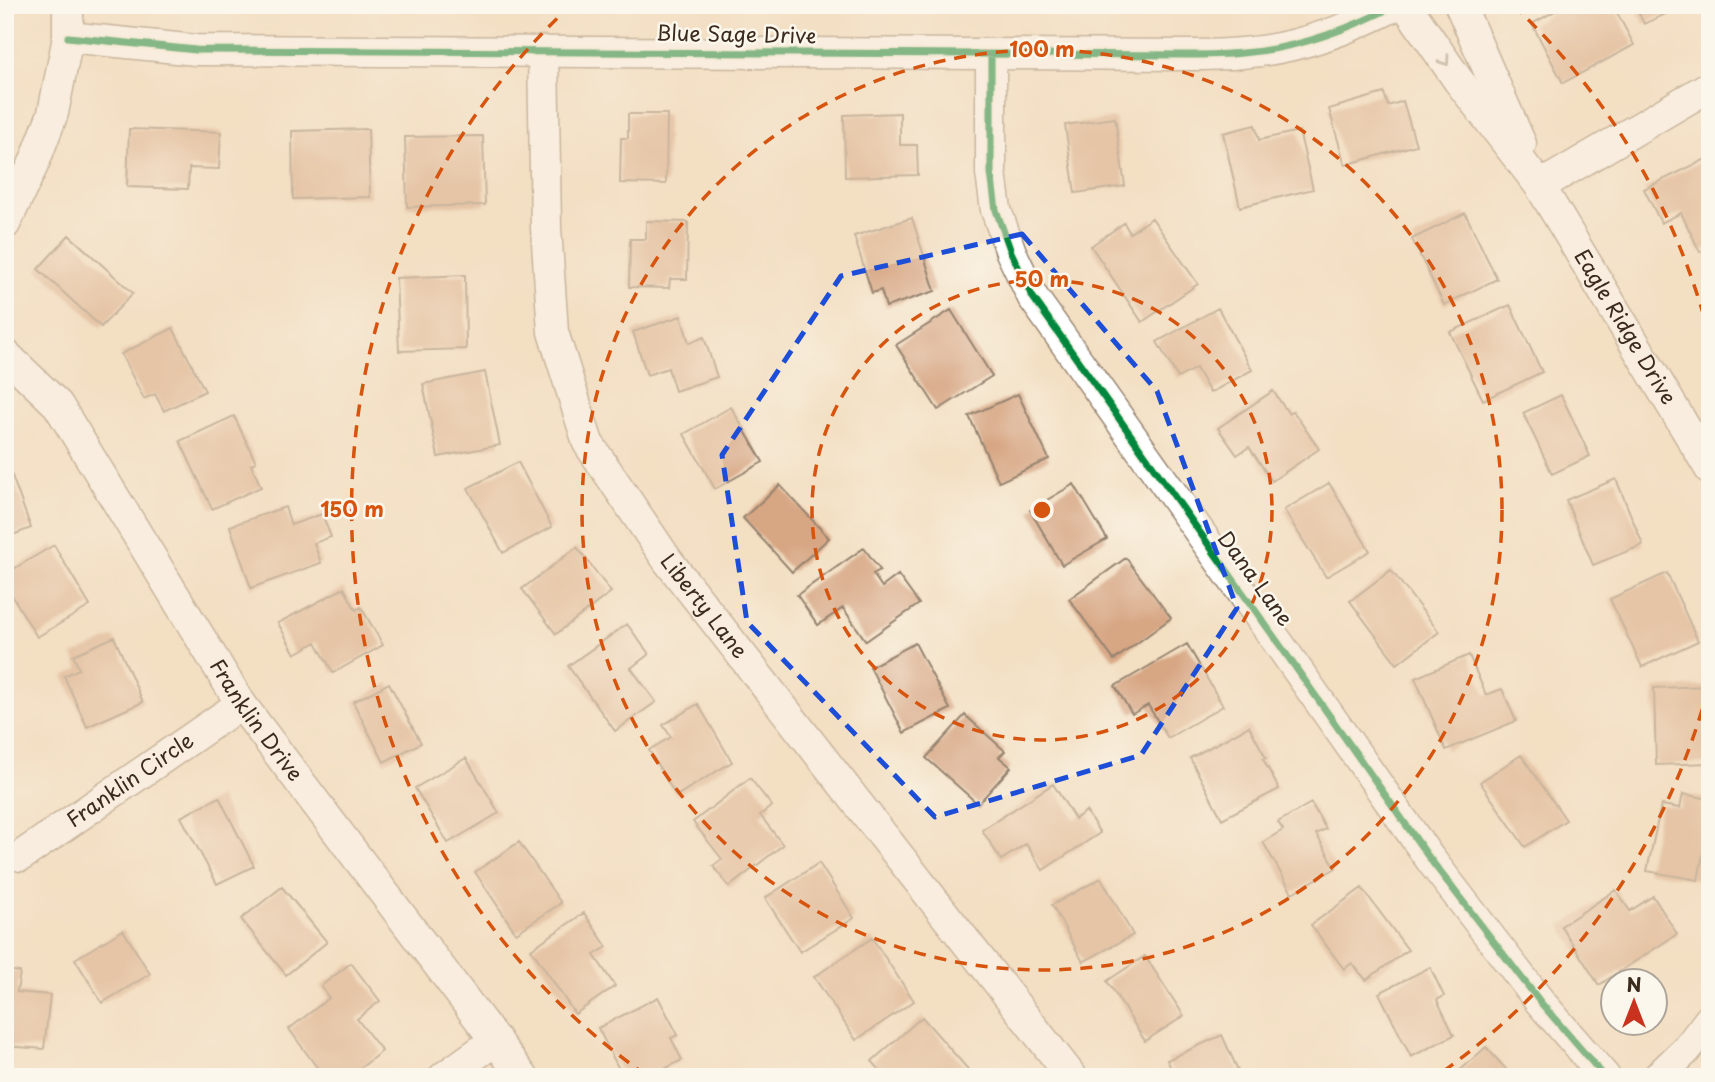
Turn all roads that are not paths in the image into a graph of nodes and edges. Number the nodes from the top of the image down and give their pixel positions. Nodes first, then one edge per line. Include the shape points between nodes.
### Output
1 (68, 5) edge
2 (1396, 5) edge
3 (1406, 5) edge
4 (1460, 5) edge
5 (68, 37) junction
6 (543, 51) junction
7 (991, 55) junction
8 (1710, 86) edge
9 (1540, 186) junction
10 (5, 224) edge
11 (5, 354) edge
12 (1710, 469) edge
13 (241, 704) junction
14 (21, 856) dead end
15 (1710, 1019) edge
16 (496, 1040) junction
17 (444, 1077) edge
18 (523, 1077) edge
19 (1072, 1077) edge
20 (1605, 1077) edge
21 (1658, 1077) edge

1 - 5 street
2 - 7 street, Blue Sage Drive via 1329,34 1244,53
3 -> 9 street, Eagle Ridge Drive
4 - 9 street, Eagle Ridge Drive
5 - 6 street, Blue Sage Drive via 196,50
5 - 10 street via 53,113
6 - 7 street, Blue Sage Drive
6 - 19 street, Liberty Lane via 553,332 588,443 668,561
7 - 20 street, Dana Lane via 991,173 996,210 1032,296 1430,859 1541,1003
8 - 9 street
9 - 12 street, Eagle Ridge Drive
11 - 13 street, Franklin Drive via 58,405
13 - 14 street, Franklin Circle
13 - 16 street, Franklin Drive
15 - 21 street
16 - 17 street
16 - 18 street, Franklin Drive

